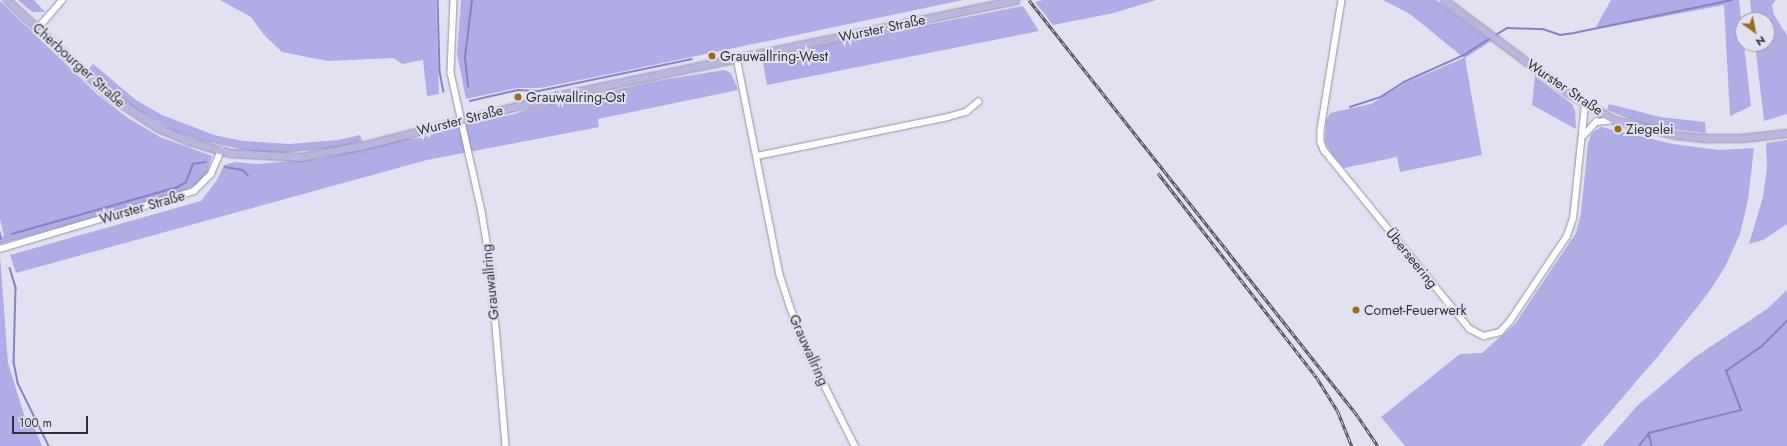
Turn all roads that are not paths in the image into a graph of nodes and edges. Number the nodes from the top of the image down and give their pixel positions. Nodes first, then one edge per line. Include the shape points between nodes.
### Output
1 (7, 0) edge
2 (62, 0) edge
3 (454, 0) edge
4 (1015, 0) edge
5 (1342, 0) edge
6 (1444, 0) edge
7 (38, 28) junction
8 (737, 58) junction
9 (978, 102) dead end
10 (1585, 104) junction
11 (462, 120) junction
12 (1614, 120) junction
13 (1787, 127) edge
14 (1773, 133) junction
15 (1787, 133) edge
16 (1582, 139) junction
17 (221, 150) junction
18 (757, 156) junction
19 (0, 249) edge
20 (506, 446) edge
21 (855, 446) edge

1 - 7 main road, Cherbourger Straße
2 - 7 street
3 - 11 street, Grauwallring via 452,72
4 - 8 main road, Wurster Straße
5 - 16 street, Überseering via 1321,129 1324,150 1470,329 1484,336 1500,332 1564,242 1573,219
6 - 10 main road, Wurster Straße
7 - 17 main road, Cherbourger Straße via 92,81 140,118 176,137
8 - 11 main road, Wurster Straße via 556,96
8 - 18 street, Grauwallring
9 - 18 street via 966,112 948,117
10 - 12 main road, Wurster Straße
10 - 16 street, Überseering
11 - 17 main road, Wurster Straße via 317,155 269,156
11 - 20 street, Grauwallring via 491,267
12 - 14 main road, Wurster Straße via 1692,136 1741,138
12 - 16 street via 1596,122 1587,129
13 - 14 main road, Wurster Straße
14 - 15 main road, Wurster Straße
17 - 19 street, Wurster Straße via 211,174 194,191
18 - 21 street, Grauwallring via 780,275 790,306 806,348

